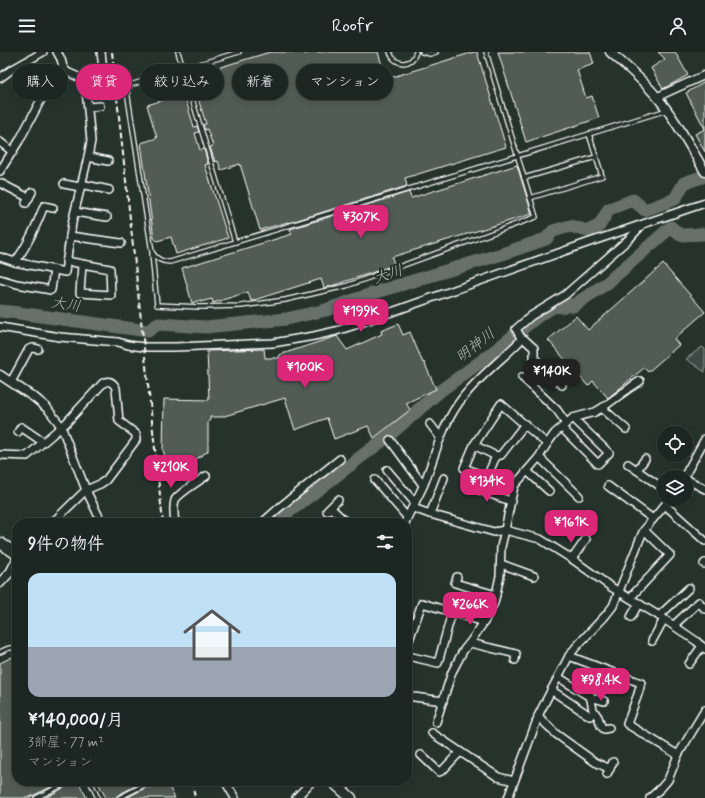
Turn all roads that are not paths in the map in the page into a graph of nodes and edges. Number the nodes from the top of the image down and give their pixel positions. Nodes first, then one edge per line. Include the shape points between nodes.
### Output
1 (43, 52) edge
2 (57, 52) edge
3 (101, 52) edge
4 (178, 52) edge
5 (239, 52) edge
6 (390, 52) edge
7 (416, 52) edge
8 (422, 52) edge
9 (436, 52) edge
10 (486, 52) edge
11 (610, 52) edge
12 (62, 64) edge
13 (102, 64) edge
14 (182, 64) edge
15 (199, 64) edge
16 (705, 75) edge
17 (0, 78) edge
18 (140, 82) edge
19 (658, 97) junction
20 (41, 100) edge
21 (87, 100) edge
22 (192, 100) edge
23 (100, 106) dead end
24 (88, 107) junction
25 (667, 110) junction
26 (589, 134) junction
27 (0, 142) edge
28 (13, 152) junction
29 (88, 156) junction
30 (518, 156) junction
31 (596, 157) junction
32 (108, 161) dead end
33 (703, 169) edge
34 (0, 171) edge
35 (524, 178) junction
36 (0, 183) edge
37 (64, 184) dead end
38 (81, 185) junction
39 (109, 190) dead end
40 (29, 198) dead end
41 (530, 198) junction
42 (705, 203) edge
43 (54, 208) dead end
44 (74, 212) junction
45 (107, 217) dead end
46 (641, 225) junction
47 (70, 236) junction
48 (235, 242) junction
49 (121, 243) dead end
50 (151, 249) junction
51 (0, 257) edge
52 (66, 261) junction
53 (15, 262) junction
54 (82, 264) junction
55 (54, 270) junction
56 (0, 279) edge
57 (0, 327) edge
58 (519, 335) junction
59 (38, 349) dead end
60 (0, 375) edge
61 (522, 376) dead end
62 (640, 381) dead end
63 (11, 382) junction
64 (562, 385) dead end
65 (47, 408) joint
66 (602, 408) junction
67 (573, 418) junction
68 (430, 424) dead end
69 (524, 424) junction
70 (564, 425) junction
71 (61, 426) junction
72 (626, 429) dead end
73 (18, 432) dead end
74 (440, 437) junction
75 (705, 439) edge
76 (390, 440) dead end
77 (43, 442) junction
78 (547, 444) junction
79 (474, 445) junction
80 (0, 455) edge
81 (496, 456) junction
82 (539, 457) junction
83 (340, 459) dead end
84 (645, 459) dead end
85 (628, 464) dead end
86 (387, 470) dead end
87 (637, 470) junction
88 (689, 470) edge
89 (527, 471) junction
90 (206, 476) dead end
91 (444, 478) dead end
92 (375, 480) dead end
93 (693, 482) edge
94 (657, 483) edge
95 (423, 485) junction
96 (608, 486) dead end
97 (471, 487) dead end
98 (705, 489) edge
99 (86, 490) junction
100 (550, 491) dead end
101 (579, 496) dead end
102 (338, 500) dead end
103 (510, 501) junction
104 (414, 505) junction
105 (664, 506) edge
106 (672, 506) edge
107 (430, 514) junction
108 (57, 518) edge
109 (100, 518) edge
110 (175, 518) edge
111 (268, 518) edge
112 (341, 518) edge
113 (404, 518) edge
114 (407, 518) edge
115 (653, 519) junction
116 (505, 530) junction
117 (644, 530) junction
118 (586, 539) dead end
119 (705, 541) edge
120 (0, 543) edge
121 (12, 551) edge
122 (572, 559) junction
123 (501, 564) junction
124 (12, 569) edge
125 (534, 576) dead end
126 (457, 577) dead end
127 (0, 583) edge
128 (689, 588) dead end
129 (618, 591) junction
130 (496, 595) junction
131 (630, 598) junction
132 (639, 603) junction
133 (705, 609) edge
134 (452, 612) junction
135 (631, 617) dead end
136 (662, 617) junction
137 (484, 622) junction
138 (674, 625) junction
139 (412, 632) edge
140 (652, 641) dead end
141 (470, 642) junction
142 (12, 647) edge
143 (703, 648) edge
144 (0, 652) edge
145 (412, 656) edge
146 (569, 656) junction
147 (515, 660) dead end
148 (689, 664) dead end
149 (558, 677) junction
150 (588, 685) dead end
151 (551, 690) junction
152 (412, 697) edge
153 (590, 697) junction
154 (604, 701) dead end
155 (443, 702) junction
156 (705, 710) edge
157 (538, 716) junction
158 (590, 716) dead end
159 (436, 722) dead end
160 (609, 728) dead end
161 (432, 733) dead end
162 (460, 752) junction
163 (678, 755) junction
164 (421, 756) dead end
165 (613, 762) dead end
166 (514, 782) junction
167 (60, 786) edge
168 (92, 786) edge
169 (142, 786) edge
170 (228, 786) edge
171 (307, 786) edge
172 (338, 786) edge
173 (36, 798) edge
174 (98, 798) edge
175 (119, 798) edge
176 (235, 798) edge
177 (296, 798) edge
178 (351, 798) edge
179 (508, 798) edge
180 (650, 798) edge

1 - 17 street
2 - 12 street
3 - 13 street
4 - 14 lane
5 - 15 lane
6 - 7 lane via 393,59 402,63 412,60
8 - 9 lane
10 - 30 lane
11 - 19 street
16 - 19 street
18 - 50 lane via 130,85 127,91
19 - 25 street
20 - 28 street
21 - 24 street
22 - 48 lane
23 - 24 street
24 - 29 street via 91,140
25 - 26 lane
25 - 33 street
26 - 30 lane
26 - 31 lane
27 - 28 street
28 - 34 street
29 - 32 street
29 - 38 street
30 - 35 lane
30 - 48 lane
31 - 35 lane
31 - 41 lane via 602,176
35 - 41 lane
36 - 40 street
37 - 38 street
38 - 39 street
38 - 44 street
41 - 50 lane via 536,217 346,286 285,300 241,306 157,305
42 - 46 street
43 - 53 street via 44,206 33,233
44 - 45 street
44 - 47 street
46 - 57 street via 352,326 296,340 144,347
46 - 58 street via 630,238 565,295 516,329
47 - 49 street
47 - 52 street
48 - 50 lane via 170,262 158,259
51 - 53 street
52 - 54 street
52 - 55 street via 65,272
53 - 55 street
54 - 54 street via 110,268 112,295 80,293
55 - 56 street via 51,290
58 - 64 street via 534,348 534,358
58 - 74 street via 519,342 464,396
59 - 63 street via 29,349
60 - 63 street
61 - 70 street via 557,410
62 - 66 street
63 - 65 street
65 - 71 street
66 - 67 street
66 - 72 street
67 - 70 street
67 - 70 street via 609,453 598,464
68 - 74 street
69 - 78 street
69 - 79 street via 501,404
69 - 81 street via 501,454
70 - 78 street
71 - 77 street
71 - 99 street
71 - 99 street via 103,383 114,383 120,421 136,434 136,440 106,480
73 - 77 street via 21,427
74 - 95 street
75 - 88 street
76 - 95 street
77 - 80 street via 27,456
78 - 82 street
79 - 81 street
79 - 81 street via 464,468 487,477
82 - 89 street
82 - 101 street
83 - 111 street
84 - 87 street
85 - 87 street
86 - 104 street
87 - 94 street
89 - 100 street
89 - 103 street via 516,482
90 - 110 street via 179,495 175,501
91 - 107 street
92 - 113 street
93 - 98 street
95 - 104 street
96 - 115 street
97 - 103 street
99 - 108 street
99 - 109 street
102 - 112 street via 329,509
103 - 116 street
104 - 107 street
104 - 114 street
105 - 115 street
106 - 119 street
107 - 116 street via 494,532
115 - 117 street
116 - 122 street via 540,540
116 - 123 street
117 - 129 street
117 - 131 street via 670,555
118 - 122 street
120 - 121 main road
122 - 129 street
123 - 125 street
123 - 130 street
124 - 127 street
126 - 130 street via 455,583
128 - 136 street
129 - 131 street
129 - 146 street via 613,606
130 - 137 street
131 - 132 street
132 - 135 street
132 - 136 street
133 - 138 street via 699,602
134 - 137 street
134 - 139 street via 422,603
134 - 145 street via 438,663
136 - 138 street
136 - 140 street
137 - 141 street
138 - 143 street
141 - 147 street via 516,654
141 - 155 street via 452,672
142 - 144 lane
143 - 148 street
146 - 149 street
146 - 163 street via 640,683 627,724
149 - 151 street
149 - 153 street
150 - 153 street
151 - 157 street
151 - 158 street
152 - 155 street
153 - 154 street
153 - 160 street via 601,726 604,729
155 - 159 street
156 - 163 street
157 - 165 street via 556,734 608,772
157 - 166 street
161 - 162 street
162 - 164 street via 439,772
162 - 166 street via 498,777
163 - 180 street via 668,780
166 - 179 street
167 - 173 lane
168 - 174 lane
169 - 175 lane
170 - 176 street
171 - 177 street
172 - 178 main road

